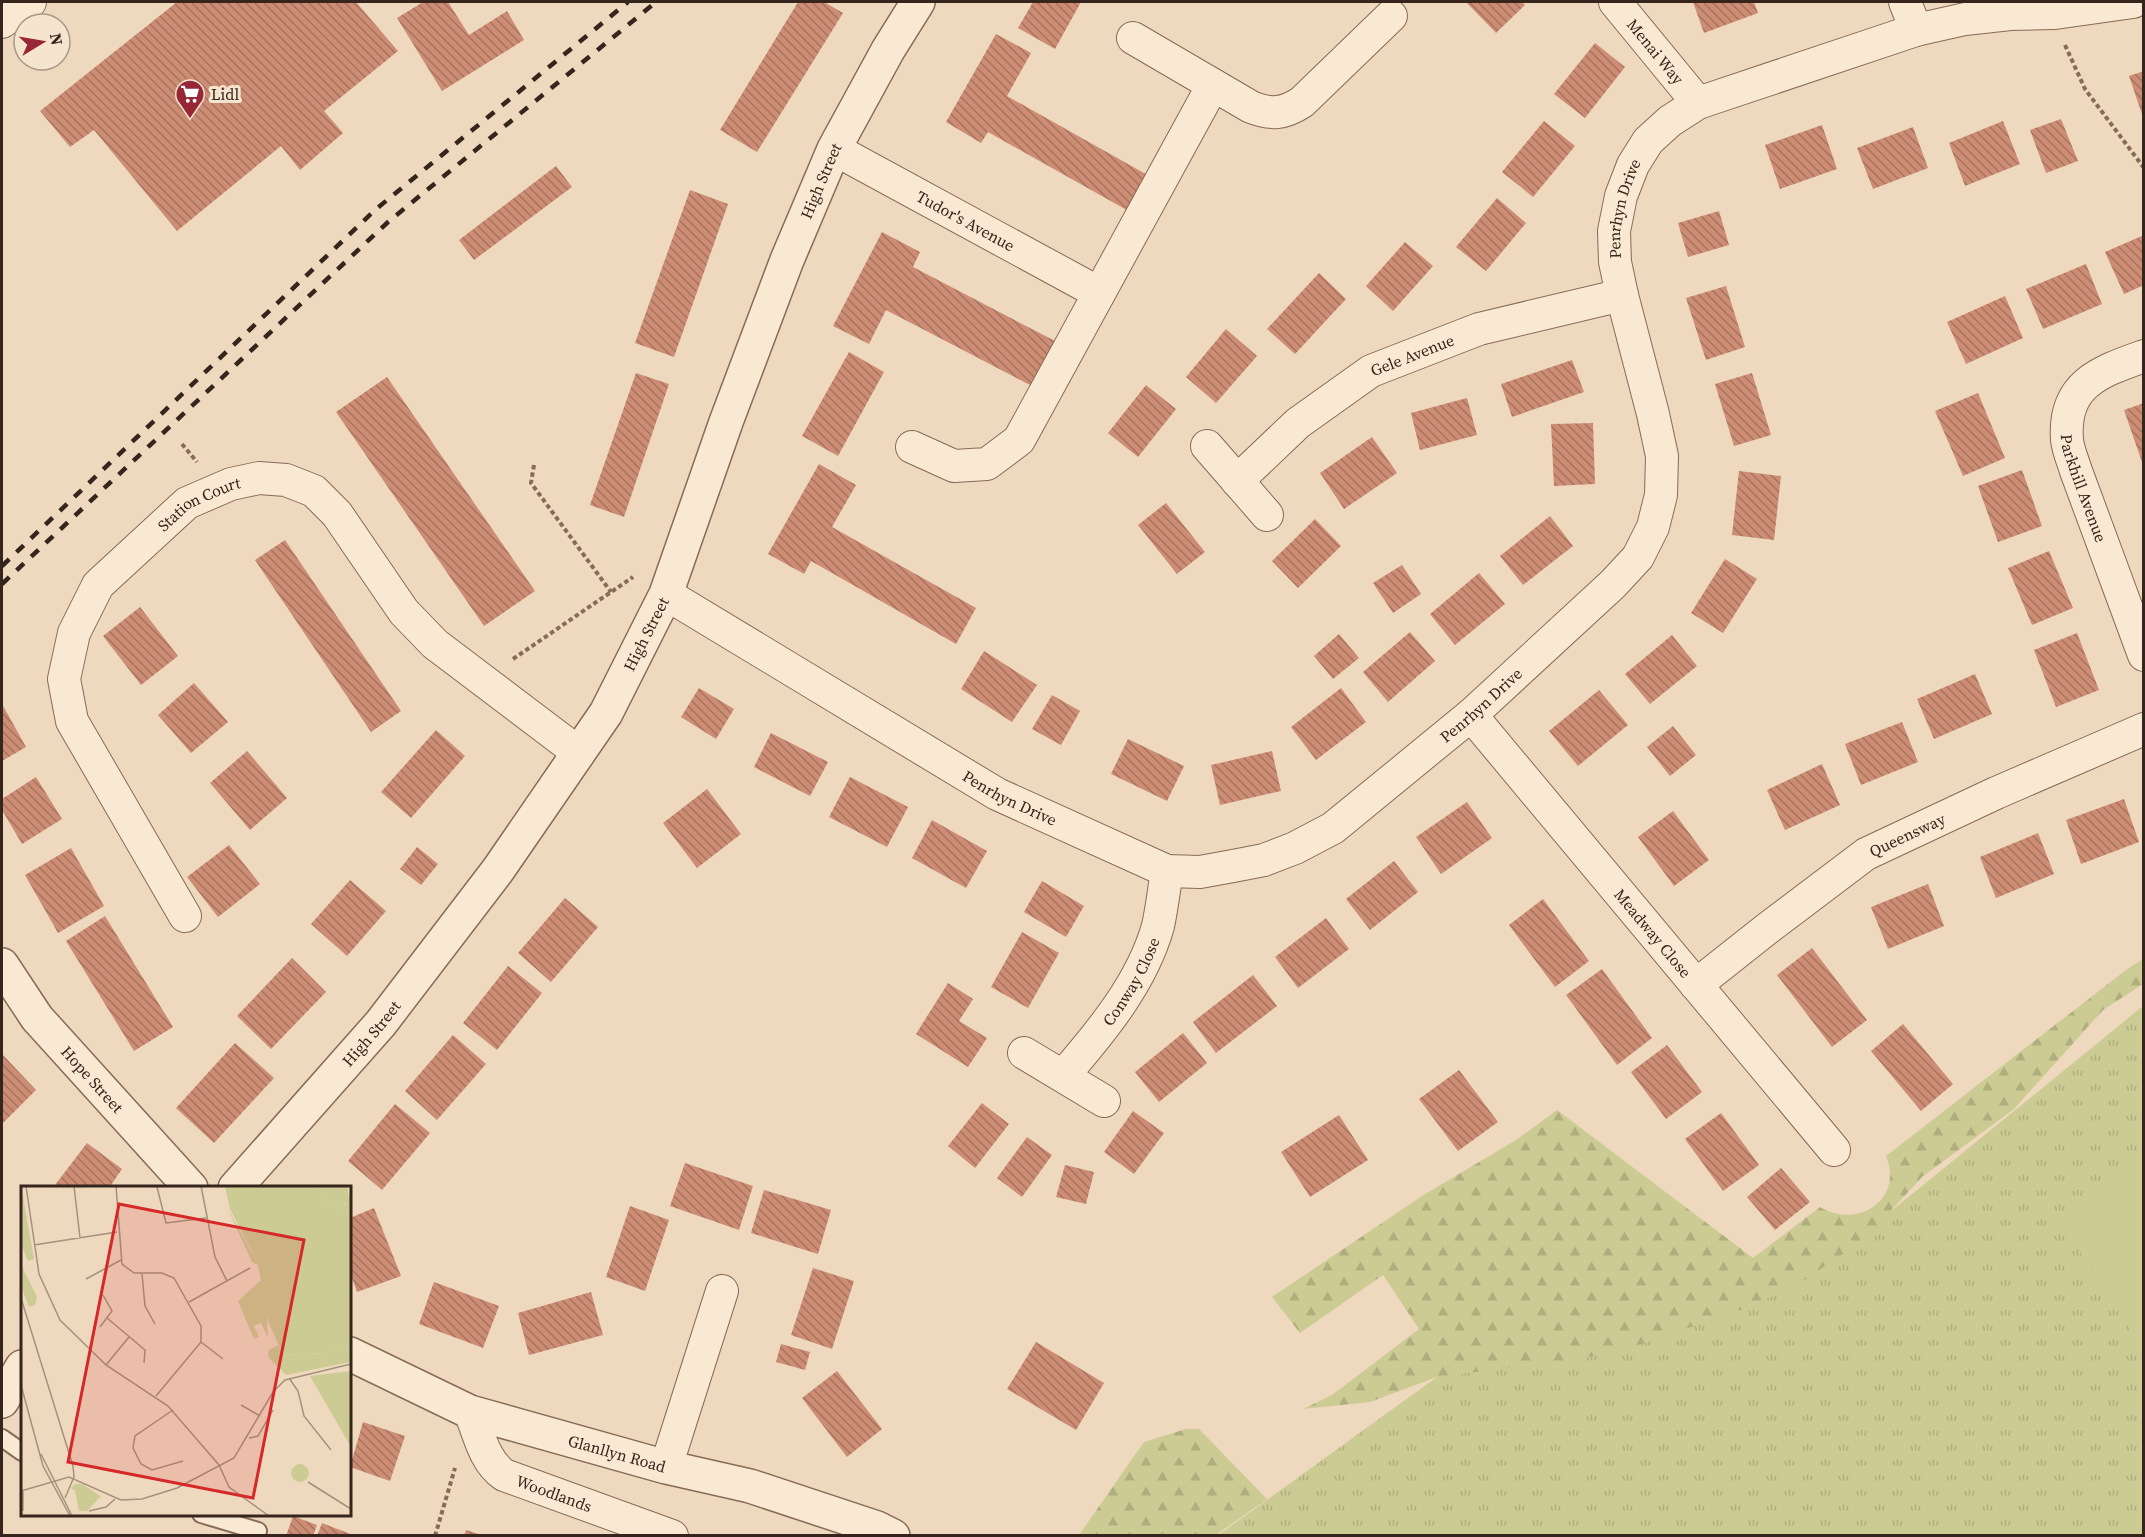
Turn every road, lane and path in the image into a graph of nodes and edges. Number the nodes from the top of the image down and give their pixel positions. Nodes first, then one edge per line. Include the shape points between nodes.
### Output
1 (30, 2) edge
2 (918, 2) edge
3 (1615, 2) edge
4 (1905, 2) edge
5 (2133, 2) edge
6 (2055, 13) junction
7 (1391, 16) dead end
8 (2, 22) edge
9 (1916, 30) junction
10 (1133, 38) dead end
11 (1213, 85) junction
12 (1698, 103) junction
13 (834, 149) junction
14 (2144, 168) edge
15 (1099, 293) junction
16 (1622, 295) junction
17 (2144, 356) edge
18 (1207, 446) dead end
19 (912, 447) dead end
20 (534, 465) dead end
21 (1237, 481) junction
22 (1267, 515) dead end
23 (639, 573) dead end
24 (611, 592) junction
25 (666, 594) junction
26 (2144, 655) edge
27 (483, 680) junction
28 (1471, 715) junction
29 (2144, 729) edge
30 (579, 753) junction
31 (1167, 872) junction
32 (185, 916) dead end
33 (2, 965) edge
34 (1696, 984) junction
35 (1024, 1053) dead end
36 (1063, 1076) junction
37 (1104, 1101) dead end
38 (1834, 1150) dead end
39 (188, 1186) edge
40 (237, 1186) edge
41 (722, 1291) dead end
42 (351, 1354) edge
43 (21, 1369) edge
44 (2, 1401) edge
45 (470, 1412) junction
46 (2, 1438) edge
47 (21, 1451) edge
48 (666, 1467) junction
49 (205, 1516) edge
50 (258, 1531) dead end
51 (435, 1536) edge
52 (672, 1536) edge
53 (893, 1536) edge

1 - 8 street
2 - 13 street, High Street
3 - 12 street, Menai Way
4 - 9 street
5 - 6 street, Penrhyn Drive
6 - 9 street, Penrhyn Drive via 1965,19
6 - 14 path via 2064,44 2085,89
7 - 11 street via 1291,109 1277,114 1264,112
9 - 12 street, Penrhyn Drive
10 - 11 street
11 - 15 street
12 - 16 street, Penrhyn Drive via 1648,141 1629,175 1614,231
13 - 15 street, Tudor's Avenue
13 - 25 street, High Street via 738,389
15 - 19 street via 1019,440 987,464 954,466
16 - 21 street, Gele Avenue via 1479,329 1371,371 1298,423
16 - 28 street, Penrhyn Drive via 1662,456 1661,495 1653,527 1638,557 1613,584
17 - 26 street, Parkhill Avenue via 2110,368 2087,382 2068,408 2067,441
18 - 21 street
20 - 24 path via 531,483
21 - 22 street
23 - 24 path
24 - 27 path
25 - 30 street, High Street via 606,712
25 - 31 street, Penrhyn Drive via 998,794
27 - 30 street, Station Court
27 - 32 street, Station Court via 417,628 337,514 314,491 285,480 259,478 231,484 187,503 98,585 74,633 64,679 72,721
28 - 31 street, Penrhyn Drive via 1333,828 1295,848 1233,866
28 - 34 street, Meadway Close
29 - 34 street, Queensway via 1866,854
30 - 40 street, High Street via 498,870 381,1023
31 - 36 street, Conway Close via 1158,926 1136,979 1103,1030
33 - 39 street, Hope Street via 37,1018
34 - 38 street, Meadway Close
35 - 36 street
36 - 37 street
41 - 48 street
42 - 45 street, Glanllyn Road
43 - 44 street
45 - 48 street, Glanllyn Road
45 - 51 path
45 - 52 street, Woodlands via 488,1458 504,1475
46 - 47 lane
48 - 53 street, Glanllyn Road via 750,1486
49 - 50 lane

